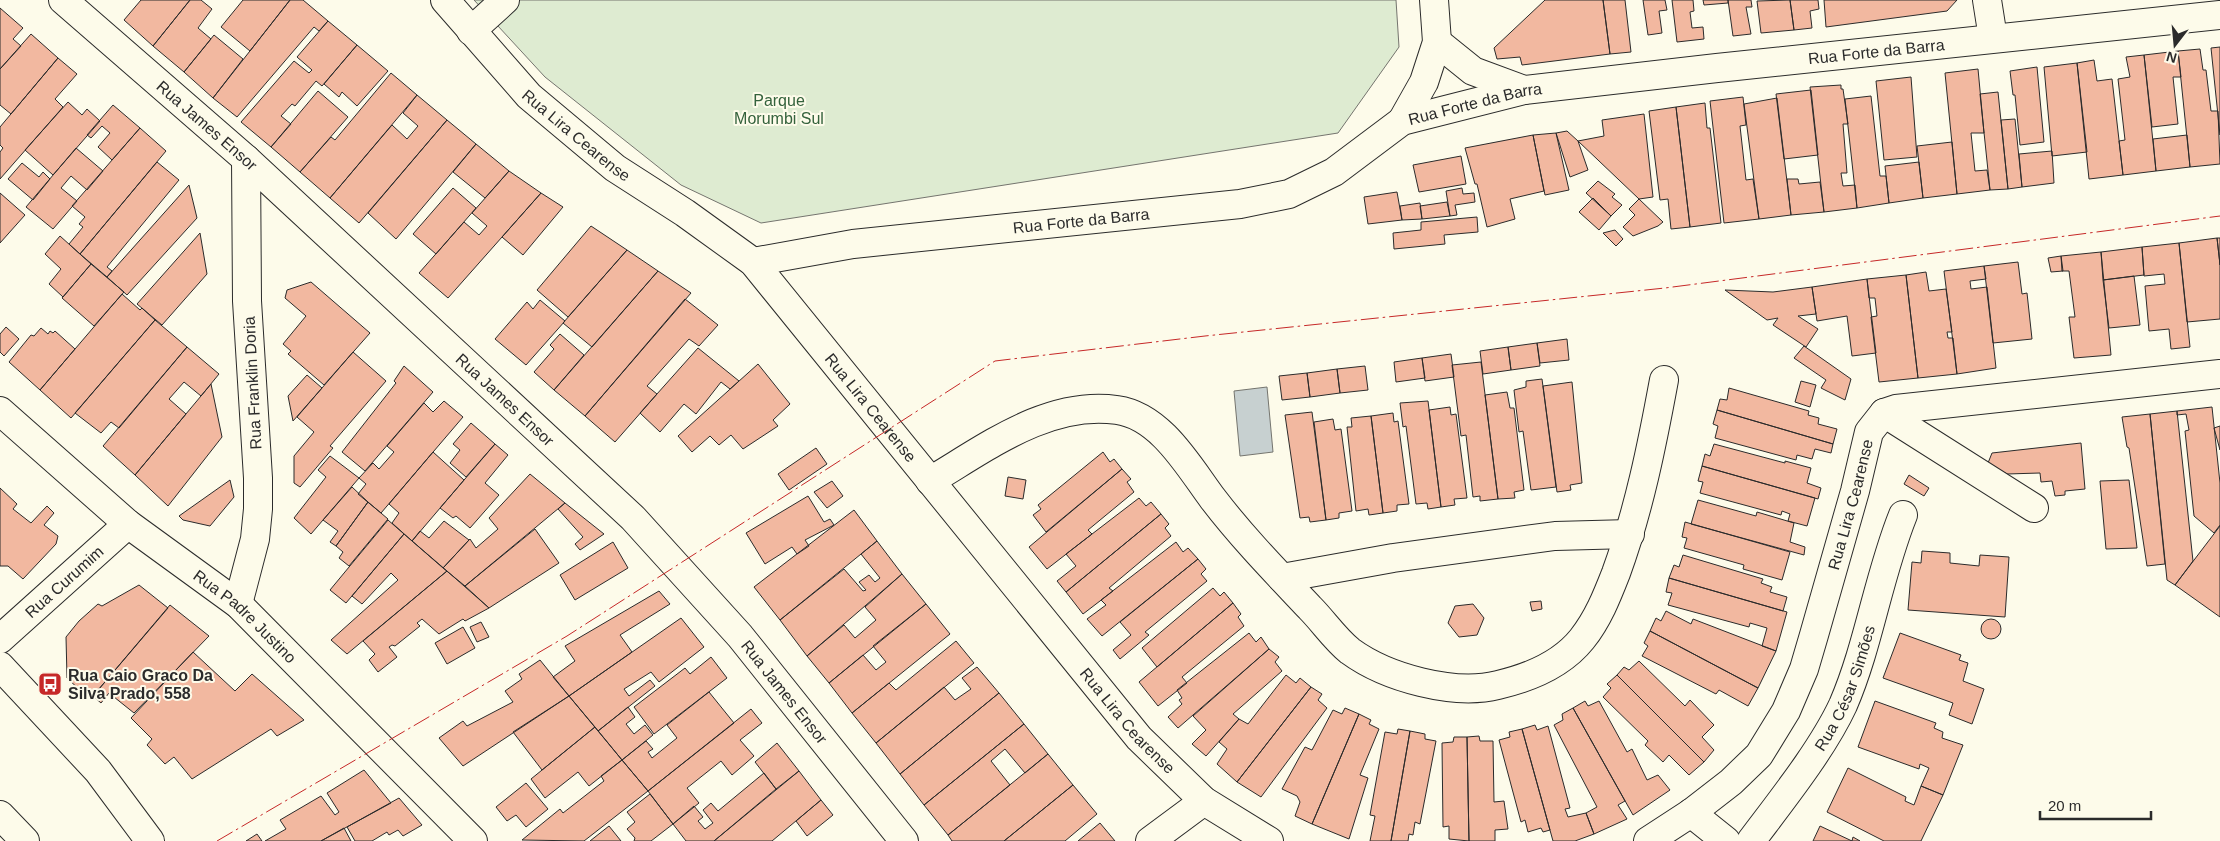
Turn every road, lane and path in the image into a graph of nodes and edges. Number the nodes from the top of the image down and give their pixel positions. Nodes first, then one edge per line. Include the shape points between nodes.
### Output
1 (63, 0) edge
2 (445, 0) edge
3 (505, 0) edge
4 (1434, 0) edge
5 (1987, 0) edge
6 (2220, 15) edge
7 (471, 31) junction
8 (1993, 38) junction
9 (1438, 42) junction
10 (1524, 90) junction
11 (1402, 120) junction
12 (246, 159) junction
13 (753, 262) junction
14 (2220, 374) edge
15 (1664, 380) dead end
16 (0, 411) edge
17 (1884, 413) junction
18 (930, 481) junction
19 (2034, 508) dead end
20 (1903, 515) dead end
21 (128, 524) junction
22 (1630, 534) junction
23 (1282, 578) junction
24 (238, 604) junction
25 (0, 639) edge
26 (0, 666) edge
27 (1204, 800) junction
28 (1691, 813) junction
29 (0, 815) edge
30 (25, 841) edge
31 (150, 841) edge
32 (473, 841) edge
33 (904, 841) edge
34 (1150, 841) edge
35 (1269, 841) edge
36 (1648, 841) edge
37 (1726, 841) edge
38 (1751, 841) edge

1 - 12 street, Rua James Ensor
2 - 7 street, Rua Lira Cearense
3 - 7 street
4 - 9 street
5 - 8 street
6 - 8 street, Rua Forte da Barra
7 - 13 street, Rua Lira Cearense via 529,96 615,168
8 - 10 street, Rua Forte da Barra
9 - 10 street via 1474,71
9 - 11 street via 1424,82
10 - 11 street, Rua Forte da Barra
11 - 13 street, Rua Forte da Barra via 1334,172 1289,194 1240,204 853,244
12 - 24 street, Rua Franklin Doria via 247,302 258,509 255,539
12 - 33 street, Rua James Ensor via 633,518 740,636
13 - 18 street, Rua Lira Cearense
14 - 17 street via 1896,409
15 - 22 street
16 - 21 street, Rua Padre Justino
17 - 19 street
17 - 28 street, Rua Lira Cearense via 1869,432 1814,636 1786,711 1759,755
18 - 23 street via 1030,423 1080,410 1118,410 1157,429 1218,506
18 - 27 street, Rua Lira Cearense via 1139,738
20 - 38 street, Rua César Simões via 1843,704 1828,733
21 - 24 street, Rua Padre Justino
21 - 25 street, Rua Curumim
22 - 23 street via 1555,536 1393,558
22 - 23 street via 1602,609 1581,641 1537,672 1488,688 1452,689 1382,668 1350,650
24 - 32 street, Rua Padre Justino
26 - 31 street via 98,771
27 - 34 street
27 - 35 street, Rua Lira Cearense
28 - 36 street, Rua Lira Cearense
28 - 37 street
29 - 30 street

